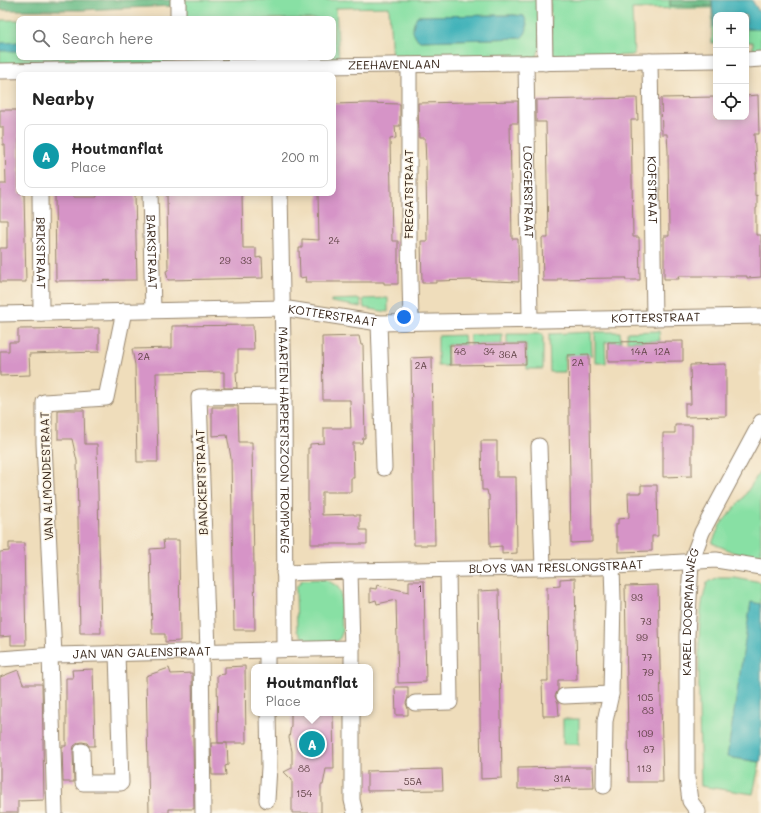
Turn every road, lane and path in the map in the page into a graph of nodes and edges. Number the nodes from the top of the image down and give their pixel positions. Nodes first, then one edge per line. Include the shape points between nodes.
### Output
1 (178, 0) edge
2 (544, 0) edge
3 (178, 16) edge
4 (713, 60) edge
5 (749, 60) edge
6 (761, 60) edge
7 (650, 61) junction
8 (179, 63) edge
9 (526, 63) junction
10 (545, 63) junction
11 (409, 65) junction
12 (0, 71) edge
13 (288, 71) edge
14 (19, 72) edge
15 (148, 72) edge
16 (40, 196) edge
17 (150, 196) edge
18 (280, 196) edge
19 (282, 308) junction
20 (153, 310) junction
21 (124, 311) junction
22 (0, 314) edge
23 (41, 314) junction
24 (761, 316) edge
25 (654, 318) junction
26 (530, 320) junction
27 (411, 322) junction
28 (379, 323) junction
29 (284, 396) junction
30 (760, 424) edge
31 (539, 446) dead end
32 (384, 468) dead end
33 (691, 562) junction
34 (612, 566) junction
35 (761, 567) edge
36 (543, 568) junction
37 (448, 570) junction
38 (350, 571) junction
39 (284, 573) junction
40 (352, 648) junction
41 (267, 649) junction
42 (285, 649) junction
43 (204, 651) junction
44 (117, 654) junction
45 (52, 655) junction
46 (0, 659) edge
47 (267, 664) edge
48 (352, 664) edge
49 (611, 694) junction
50 (564, 696) dead end
51 (415, 703) dead end
52 (268, 716) edge
53 (352, 716) edge
54 (82, 751) dead end
55 (604, 786) dead end
56 (268, 800) dead end
57 (55, 813) edge
58 (203, 813) edge
59 (355, 813) edge
60 (697, 813) edge

1 - 3 street
2 - 10 street
4 - 7 street, ZEEHAVENLAAN
5 - 6 street
7 - 10 street, ZEEHAVENLAAN
7 - 25 street, KOFSTRAAT
8 - 13 street, ZEEHAVENLAAN
8 - 15 street, ZEEHAVENLAAN
9 - 10 street, ZEEHAVENLAAN
9 - 11 street, ZEEHAVENLAAN
9 - 26 street, LOGGERSTRAAT
11 - 13 street, ZEEHAVENLAAN
11 - 27 street, FREGATSTRAAT
12 - 14 street, ZEEHAVENLAAN
16 - 23 street, BRIKSTRAAT
17 - 20 street, BARKSTRAAT
18 - 19 street, MAARTEN HARPERTSZOON TROMPWEG
19 - 20 street, KOTTERSTRAAT
19 - 28 street, KOTTERSTRAAT
19 - 29 street, MAARTEN HARPERTSZOON TROMPWEG
20 - 21 street, KOTTERSTRAAT
21 - 23 street, KOTTERSTRAAT
21 - 45 street, VAN ALMONDESTRAAT via 106,398 44,402
22 - 23 street, KOTTERSTRAAT
24 - 25 street, KOTTERSTRAAT
25 - 26 street, KOTTERSTRAAT
26 - 27 street, KOTTERSTRAAT
27 - 28 street, KOTTERSTRAAT
28 - 32 street
29 - 39 street, MAARTEN HARPERTSZOON TROMPWEG
29 - 43 street, BANCKERTSTRAAT via 199,398
30 - 33 street, KAREL DOORMANWEG via 702,532
31 - 36 street
33 - 34 street, BLOYS VAN TRESLONGSTRAAT
33 - 35 street, BLOYS VAN TRESLONGSTRAAT via 716,560
33 - 60 street, KAREL DOORMANWEG via 687,635 687,778 690,801
34 - 36 street, BLOYS VAN TRESLONGSTRAAT
34 - 49 street
36 - 37 street, BLOYS VAN TRESLONGSTRAAT
37 - 38 street, BLOYS VAN TRESLONGSTRAAT
37 - 51 street via 450,702
38 - 39 street
38 - 40 street
39 - 42 street, MAARTEN HARPERTSZOON TROMPWEG
40 - 42 street
40 - 48 street
41 - 42 street, JAN VAN GALENSTRAAT
41 - 43 street, JAN VAN GALENSTRAAT
41 - 47 street
43 - 44 street, JAN VAN GALENSTRAAT
43 - 58 street
44 - 45 street, JAN VAN GALENSTRAAT
44 - 54 street via 121,783 83,783
45 - 46 street, JAN VAN GALENSTRAAT
45 - 57 street
49 - 50 street
49 - 55 street via 605,721
52 - 56 street
53 - 59 street via 352,800

